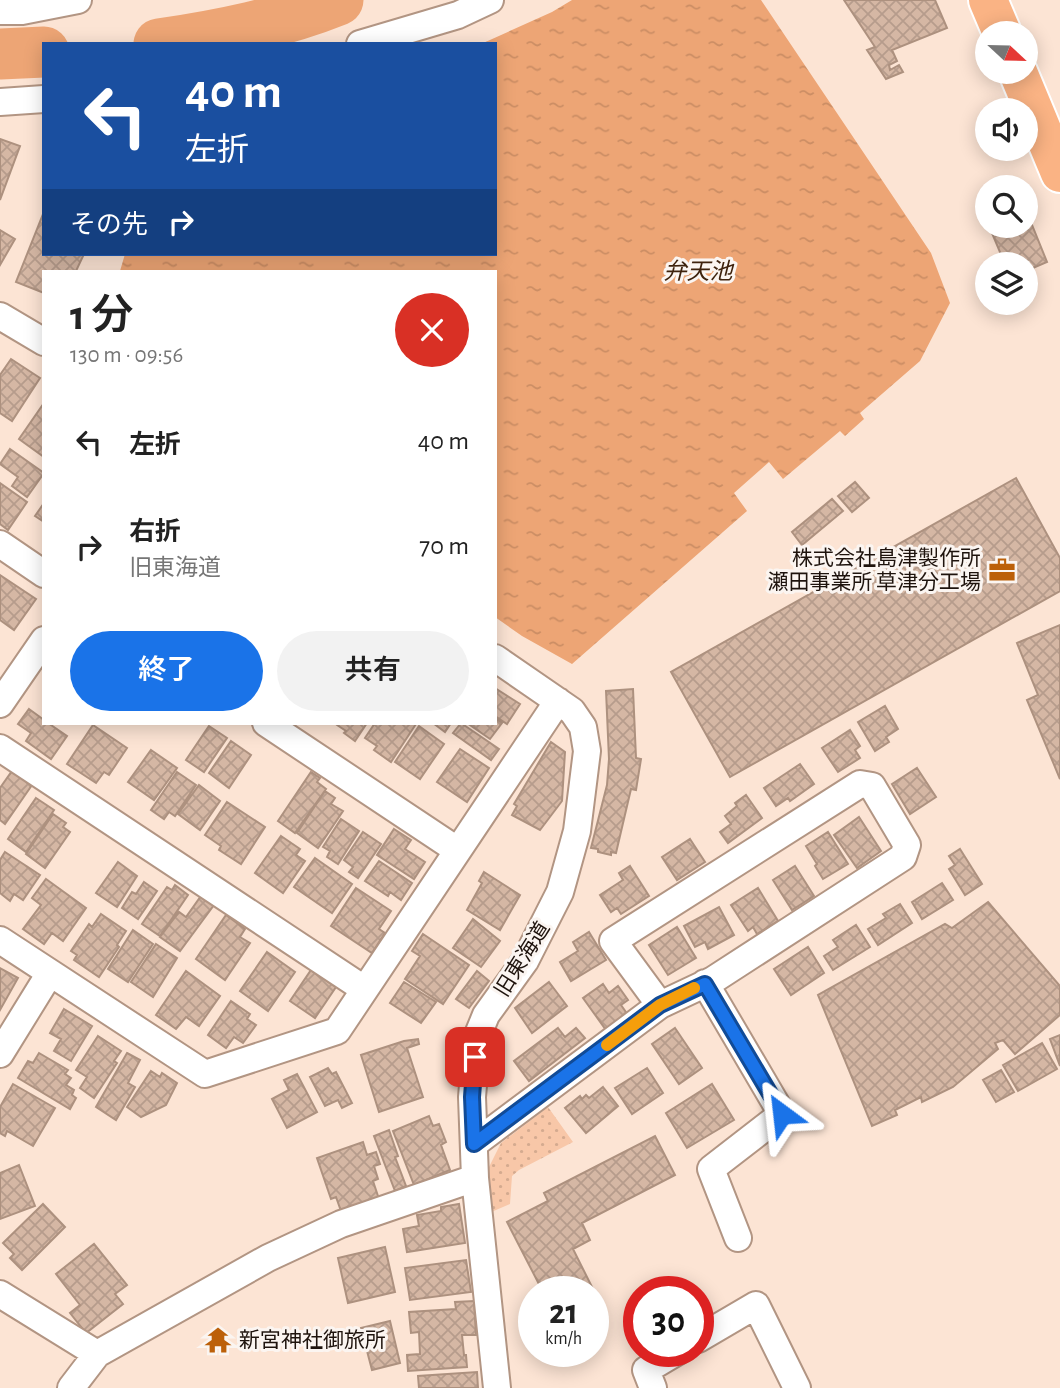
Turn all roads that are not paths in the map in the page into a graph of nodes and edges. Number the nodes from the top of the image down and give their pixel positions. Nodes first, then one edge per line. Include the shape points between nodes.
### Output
1 (78, 0) edge
2 (490, 0) edge
3 (988, 0) edge
4 (0, 11) edge
5 (997, 21) edge
6 (367, 42) edge
7 (1023, 84) edge
8 (42, 99) edge
9 (0, 102) edge
10 (1060, 173) edge
11 (0, 316) edge
12 (42, 341) edge
13 (0, 544) edge
14 (42, 573) edge
15 (42, 643) edge
16 (497, 659) edge
17 (558, 701) junction
18 (0, 704) edge
19 (269, 725) edge
20 (0, 748) edge
21 (457, 850) junction
22 (0, 940) edge
23 (50, 973) junction
24 (705, 984) junction
25 (364, 989) junction
26 (660, 1005) junction
27 (0, 1054) edge
28 (474, 1144) junction
29 (475, 1178) junction
30 (738, 1238) dead end
31 (0, 1294) edge
32 (714, 1329) edge
33 (97, 1354) junction
34 (651, 1367) edge
35 (71, 1388) edge
36 (497, 1388) edge
37 (653, 1388) edge
38 (797, 1388) edge

1 - 4 street
2 - 6 street via 458,15
3 - 5 highway
7 - 10 highway
8 - 9 street
11 - 12 street
13 - 14 street
15 - 18 street
16 - 17 street, 旧東海道
17 - 21 street
17 - 28 street, 旧東海道 via 579,719 585,736 577,831 549,917 525,961 486,1015 477,1037
19 - 21 street
20 - 25 street
21 - 25 street
22 - 23 street
23 - 25 street via 205,1074 337,1031
23 - 27 street
24 - 26 street
24 - 26 street via 903,857 907,845 872,786 860,784 613,941
24 - 30 street via 782,1114 710,1169
26 - 28 street
28 - 29 street, 旧東海道
29 - 33 street via 341,1224 268,1258
29 - 36 street, 旧東海道
31 - 33 street
32 - 38 street via 755,1305
33 - 35 street
34 - 37 street via 646,1370

